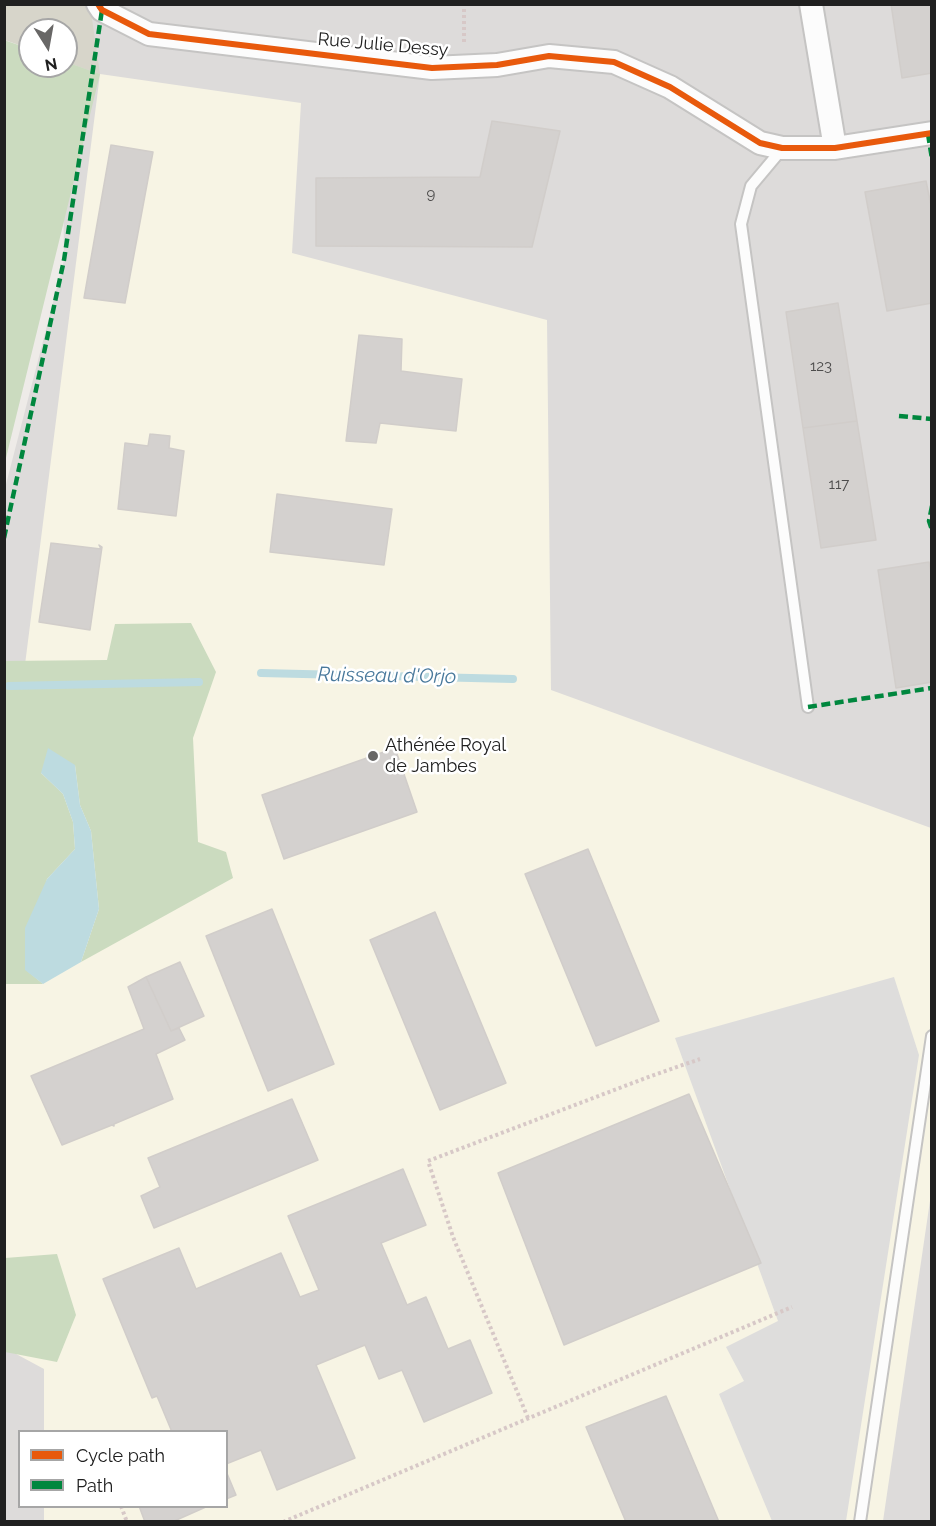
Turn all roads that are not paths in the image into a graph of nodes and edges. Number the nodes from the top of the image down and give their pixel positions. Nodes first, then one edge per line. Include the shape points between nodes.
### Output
1 (811, 4) edge
2 (100, 7) edge
3 (932, 133) edge
4 (782, 148) junction
5 (835, 148) junction
6 (808, 707) dead end
7 (932, 1036) edge
8 (860, 1521) edge

1 - 5 street
2 - 4 street, Rue Julie Dessy via 149,34 432,68 497,65 549,56 614,62 670,87 760,143
3 - 5 street, Rue Julie Dessy
4 - 5 street, Rue Julie Dessy
4 - 6 lane via 751,186 741,224
7 - 8 lane

